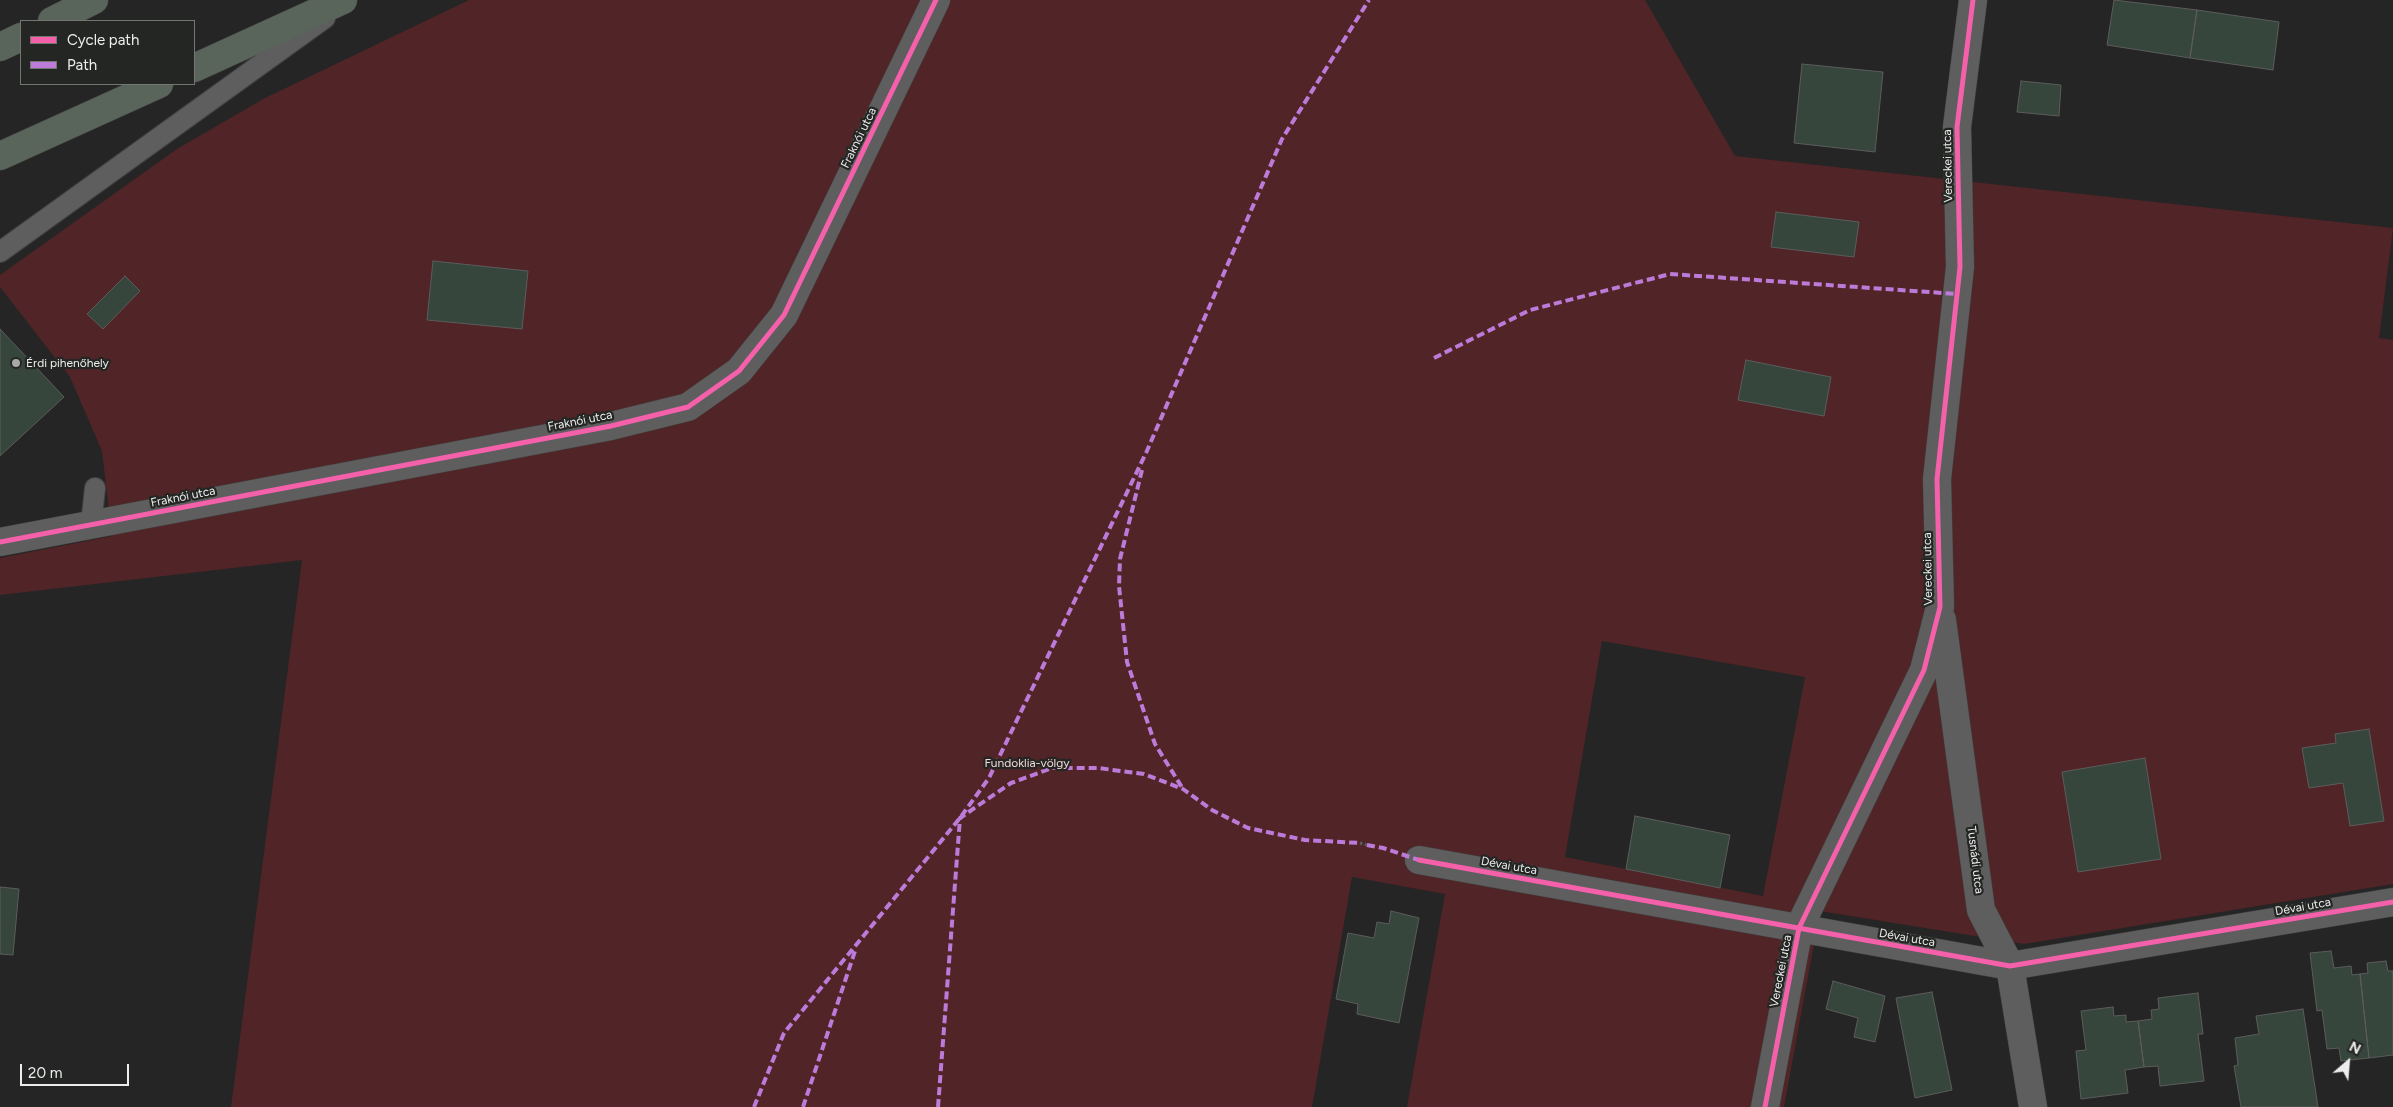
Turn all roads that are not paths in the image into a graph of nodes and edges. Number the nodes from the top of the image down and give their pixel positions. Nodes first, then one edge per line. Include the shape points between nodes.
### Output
1 (94, 0) edge
2 (343, 0) edge
3 (349, 0) edge
4 (936, 0) edge
5 (1973, 0) edge
6 (54, 20) edge
7 (20, 37) edge
8 (0, 47) edge
9 (195, 68) edge
10 (157, 85) edge
11 (0, 156) edge
12 (0, 252) edge
13 (95, 488) dead end
14 (91, 525) junction
15 (0, 542) edge
16 (1940, 607) junction
17 (1419, 860) dead end
18 (2393, 902) edge
19 (1799, 928) junction
20 (2010, 966) junction
21 (1765, 1107) edge
22 (2034, 1107) edge

1 - 6 highway
2 - 9 highway
3 - 12 lane
4 - 14 street, Fraknói utca via 784,315 739,372 688,407 611,426
5 - 16 street, Vereckei utca via 1957,127 1960,267 1936,479
7 - 8 highway
10 - 11 highway
13 - 14 lane
14 - 15 street, Fraknói utca
16 - 19 street, Vereckei utca via 1924,670
16 - 20 street, Tusnádi utca via 1981,910
17 - 19 street, Dévai utca
18 - 20 street, Dévai utca
19 - 20 street, Dévai utca
19 - 21 street, Vereckei utca
20 - 22 street, Tusnádi utca

